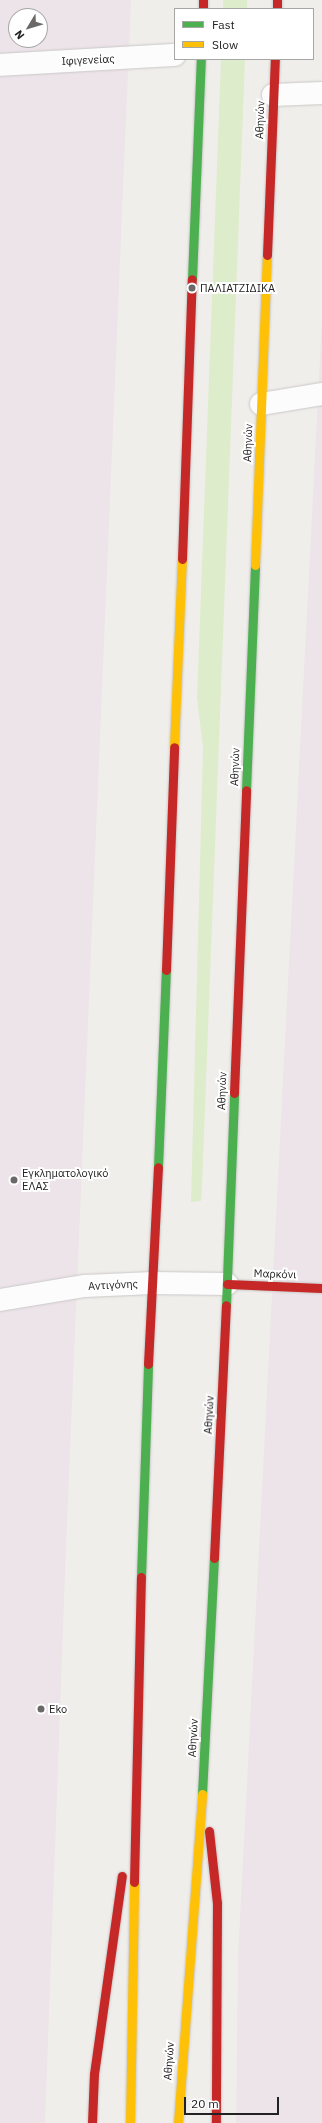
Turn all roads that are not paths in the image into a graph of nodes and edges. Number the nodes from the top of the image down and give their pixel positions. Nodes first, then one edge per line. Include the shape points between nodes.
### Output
1 (174, 56) edge
2 (201, 60) edge
3 (275, 60) edge
4 (0, 65) edge
5 (322, 93) edge
6 (273, 95) junction
7 (322, 394) edge
8 (261, 404) junction
9 (153, 1283) junction
10 (227, 1284) junction
11 (322, 1288) edge
12 (0, 1300) edge
13 (203, 1783) junction
14 (135, 1788) junction
15 (92, 2123) edge
16 (130, 2123) edge
17 (178, 2123) edge
18 (216, 2123) edge

1 - 4 street, Ιφιγενείας
2 - 9 main road
3 - 6 main road, Αθηνών
5 - 6 street
6 - 8 main road, Αθηνών
7 - 8 street
8 - 10 main road, Αθηνών
9 - 10 street, Αντιγόνης
9 - 12 street, Αντιγόνης via 85,1286
9 - 14 main road via 147,1374
10 - 11 main road, Μαρκόνι
10 - 13 main road, Αθηνών
13 - 17 main road, Αθηνών
13 - 18 main road via 218,1903
14 - 15 main road via 94,2074
14 - 16 main road

